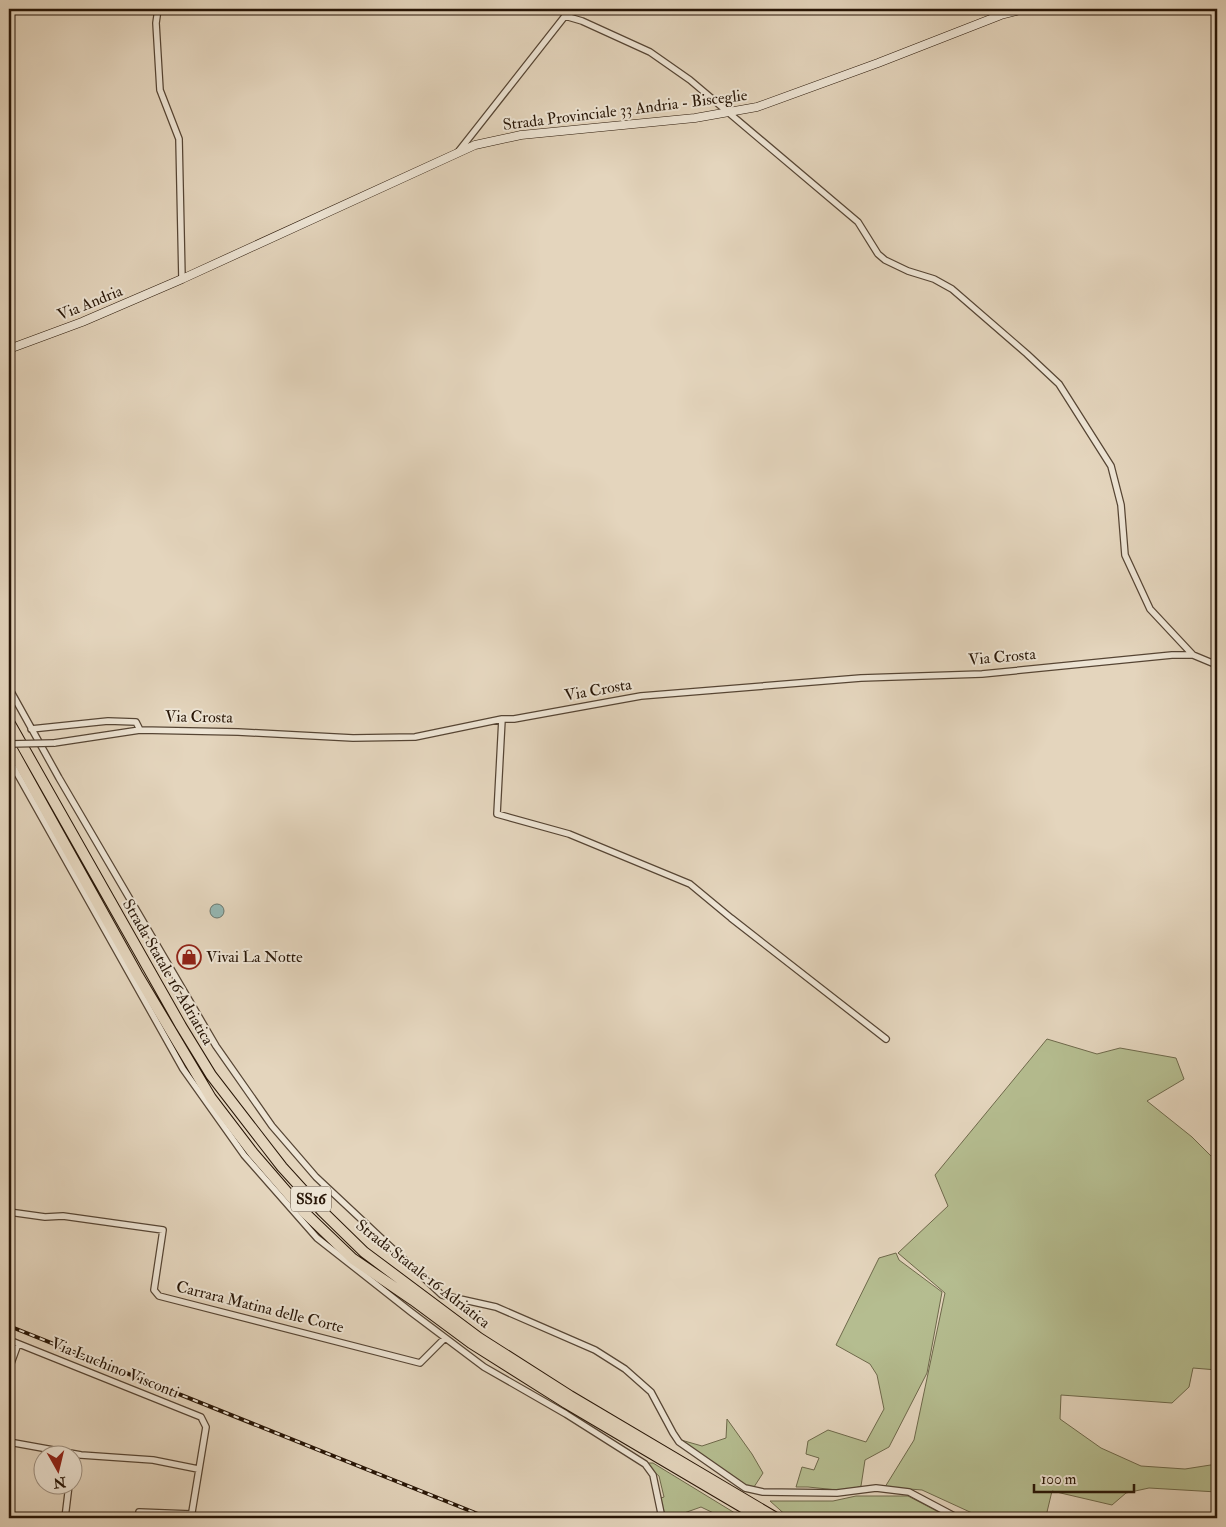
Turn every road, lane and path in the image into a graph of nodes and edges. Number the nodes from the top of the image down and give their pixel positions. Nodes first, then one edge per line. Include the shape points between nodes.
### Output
1 (158, 9) edge
2 (1024, 9) edge
3 (728, 112) junction
4 (458, 152) junction
5 (182, 279) junction
6 (10, 349) edge
7 (9, 358) edge
8 (1193, 655) junction
9 (1217, 665) edge
10 (9, 688) edge
11 (502, 719) junction
12 (9, 722) edge
13 (30, 729) junction
14 (140, 730) junction
15 (9, 744) edge
16 (9, 759) edge
17 (886, 1039) dead end
18 (9, 1212) edge
19 (445, 1338) junction
20 (9, 1340) edge
21 (18, 1344) junction
22 (9, 1369) edge
23 (9, 1442) edge
24 (198, 1469) junction
25 (68, 1494) edge
26 (140, 1512) dead end
27 (191, 1516) edge
28 (65, 1518) edge
29 (662, 1518) edge
30 (761, 1518) edge
31 (776, 1518) edge
32 (958, 1518) edge

1 - 5 street via 160,90 179,139
2 - 3 main road, Strada Provinciale 33 Andria - Bisceglie via 765,104
3 - 4 main road, Strada Provinciale 33 Andria - Bisceglie via 521,135
3 - 4 street via 650,52 565,16
3 - 8 street via 858,222 884,260 934,278 952,289 1059,384 1111,466 1121,505 1124,555 1150,609
4 - 5 main road, Strada Provinciale 33 Andria - Bisceglie
5 - 6 main road, Via Andria
6 - 7 street
8 - 9 street
8 - 11 street, Via Crosta via 982,674 862,678 641,696
10 - 13 street
11 - 14 street, Via Crosta via 416,737 353,738
11 - 17 street via 497,814 569,834 690,884
12 - 31 highway, Strada Statale 16 Adriatica / SS16 via 211,1075 282,1167 322,1211 364,1252 479,1338
13 - 14 street via 108,721 136,722
13 - 32 street via 216,1046 272,1126 316,1177 442,1296 496,1307 595,1350 625,1368 651,1392 679,1442 745,1488 763,1492 837,1492 876,1488 909,1492
14 - 15 street, Via Crosta, bridge via 54,743
15 - 30 highway, Strada Statale 16 Adriatica / SS16 via 137,974 211,1098 305,1213 353,1259 470,1343
16 - 19 street via 183,1069 244,1155 317,1238
18 - 19 street, Carrara Matina delle Corte via 163,1230 154,1290 160,1296 420,1363
19 - 29 street via 484,1367 645,1464 653,1475
20 - 21 street, Via Luchino Visconti
21 - 22 street
21 - 24 street, Via Luchino Visconti via 200,1417 206,1427
23 - 24 street via 81,1455 153,1460
24 - 27 street
25 - 28 street
26 - 27 street

